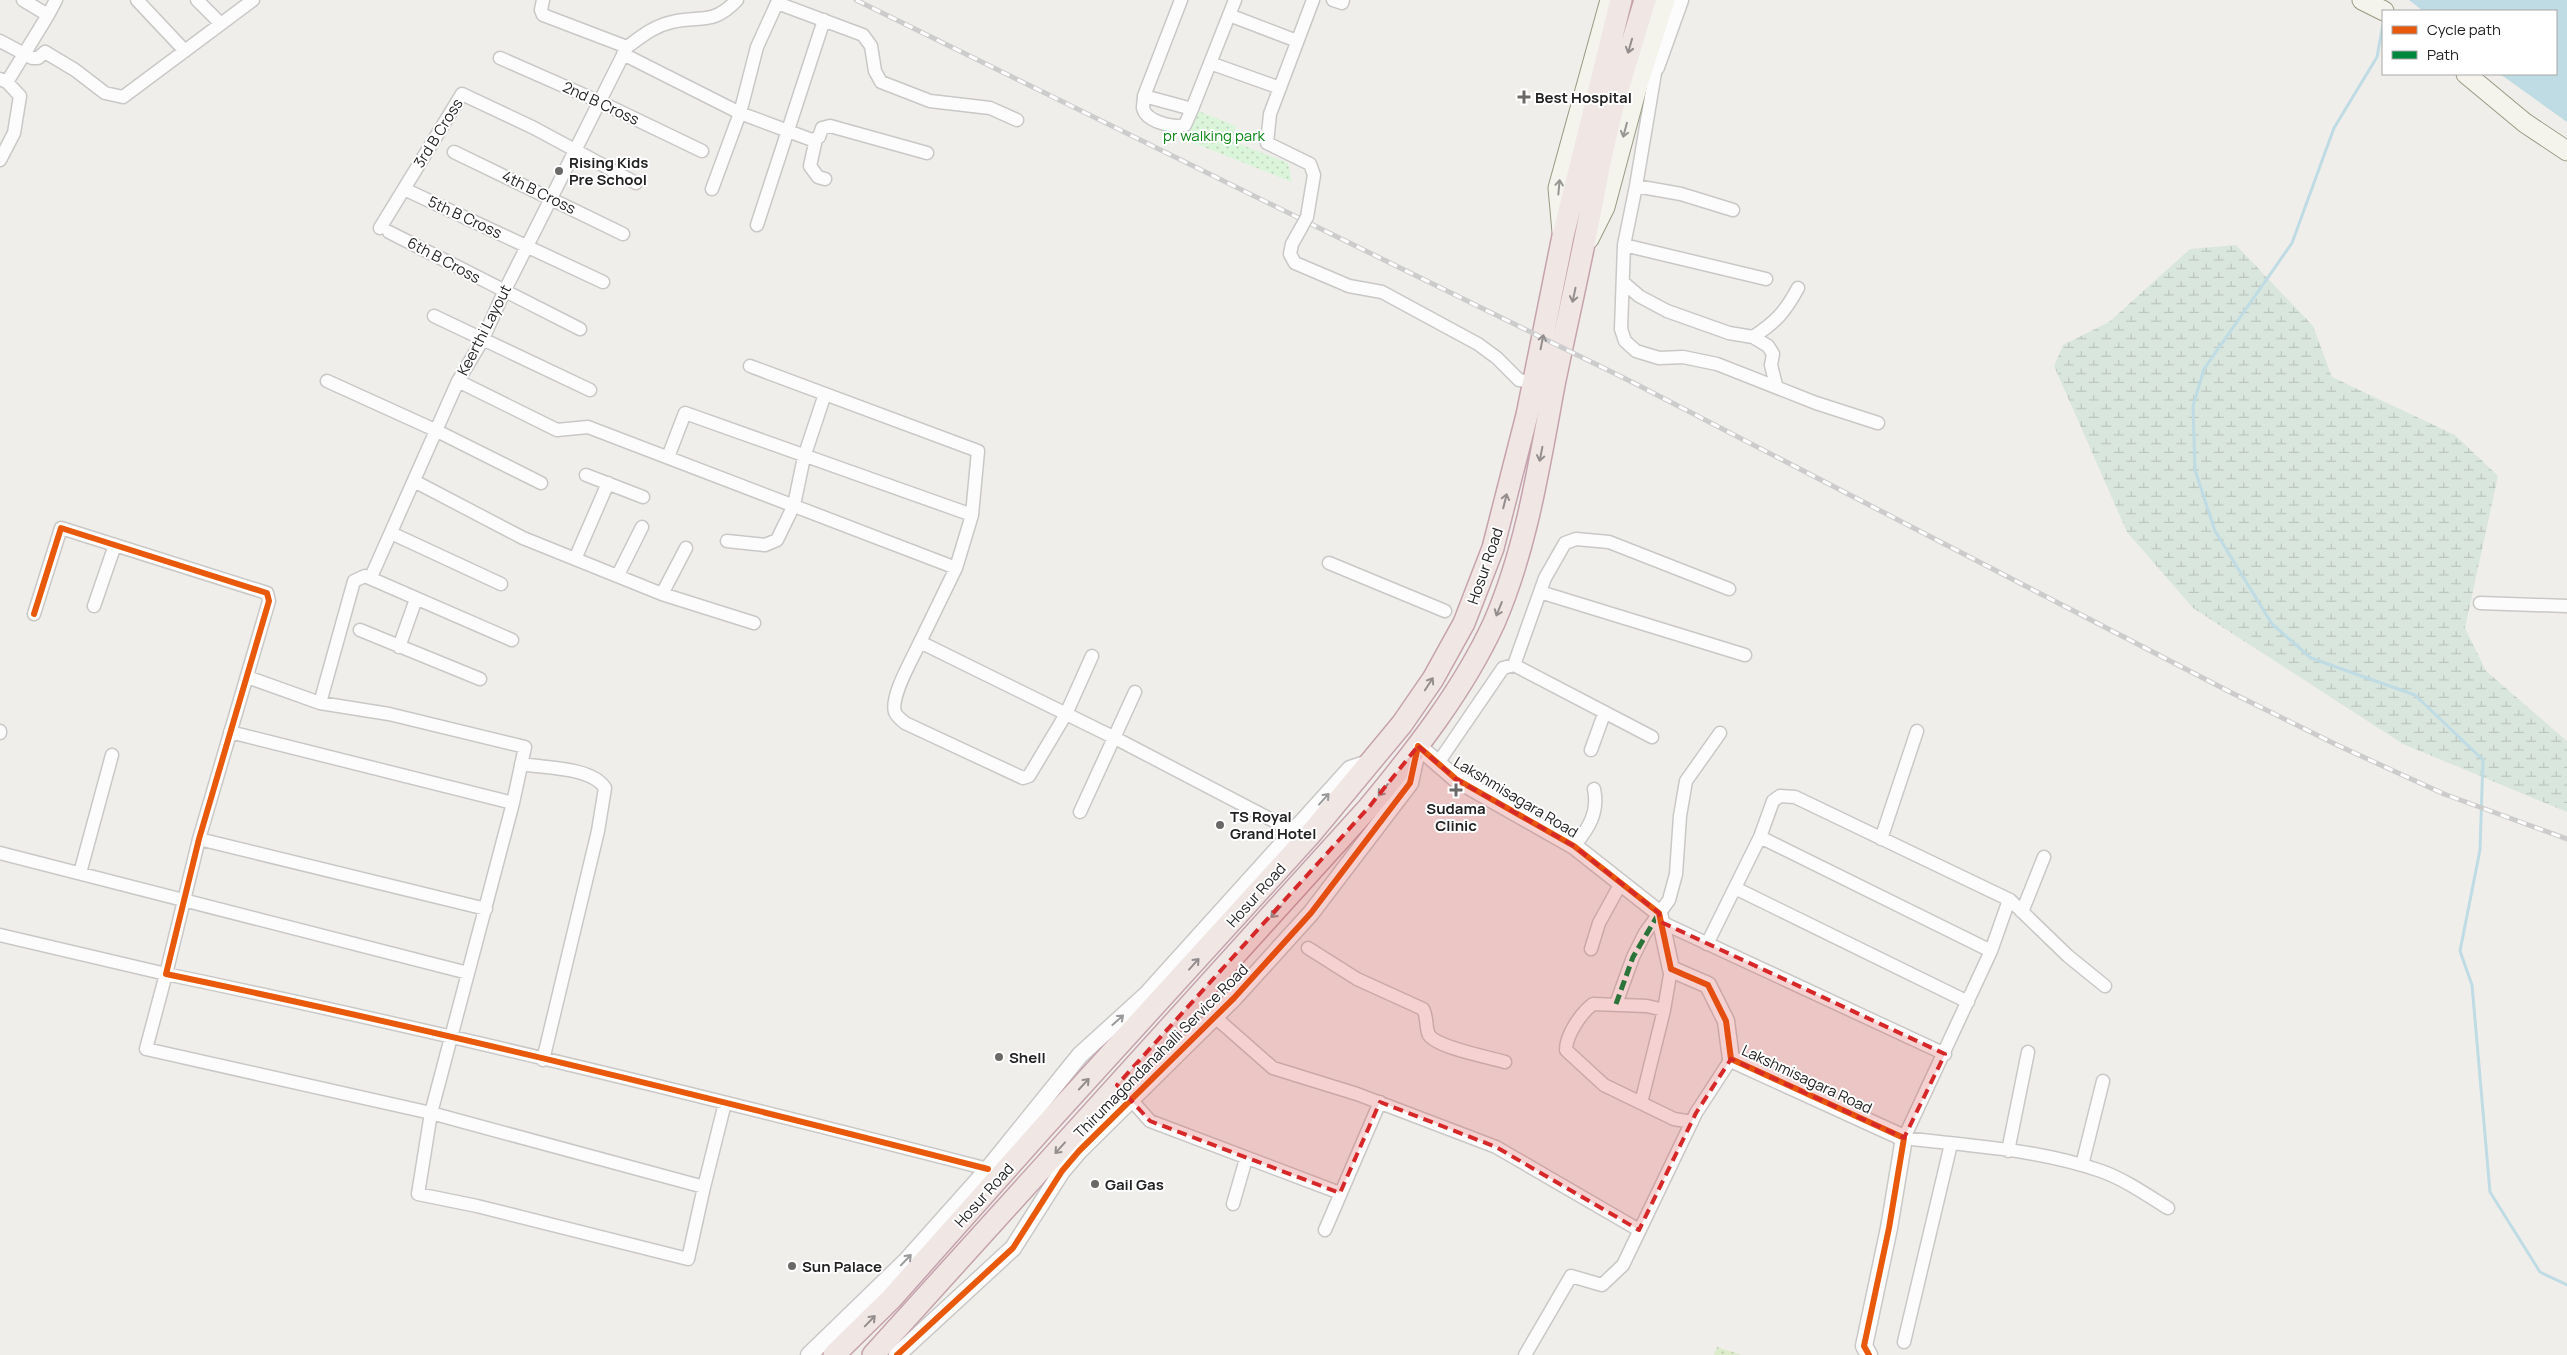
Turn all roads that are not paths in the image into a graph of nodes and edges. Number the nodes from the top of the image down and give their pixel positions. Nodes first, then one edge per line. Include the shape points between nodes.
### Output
1 (23, 0) edge
2 (56, 0) edge
3 (137, 0) edge
4 (197, 0) edge
5 (253, 0) edge
6 (737, 0) edge
7 (1180, 0) edge
8 (1235, 0) edge
9 (1313, 0) edge
10 (1333, 0) edge
11 (1343, 0) edge
12 (1645, 0) edge
13 (1665, 0) edge
14 (1680, 0) edge
15 (2362, 0) edge
16 (777, 1) edge
17 (1610, 2) edge
18 (542, 3) edge
19 (2382, 10) edge
20 (48, 15) junction
21 (1229, 15) junction
22 (824, 20) junction
23 (221, 24) junction
24 (0, 41) edge
25 (1297, 41) junction
26 (185, 51) junction
27 (625, 51) junction
28 (25, 54) junction
29 (500, 58) dead end
30 (1210, 62) junction
31 (1656, 67) junction
32 (2467, 75) edge
33 (4, 81) edge
34 (1638, 84) junction
35 (1280, 88) junction
36 (1144, 96) junction
37 (600, 102) junction
38 (1192, 109) junction
39 (740, 113) junction
40 (1017, 120) dead end
41 (786, 131) junction
42 (816, 139) junction
43 (575, 149) junction
44 (702, 151) dead end
45 (2567, 151) edge
46 (454, 152) dead end
47 (926, 153) dead end
48 (0, 160) edge
49 (1590, 165) junction
50 (825, 179) dead end
51 (636, 182) dead end
52 (1636, 186) junction
53 (404, 189) junction
54 (712, 189) dead end
55 (551, 198) junction
56 (1733, 210) dead end
57 (757, 225) dead end
58 (385, 230) joint
59 (623, 234) dead end
60 (1562, 236) junction
61 (1624, 245) junction
62 (527, 246) junction
63 (1584, 248) junction
64 (1766, 279) dead end
65 (603, 282) dead end
66 (1624, 283) junction
67 (1798, 288) dead end
68 (504, 292) junction
69 (434, 316) dead end
70 (580, 329) dead end
71 (1753, 337) junction
72 (482, 341) junction
73 (750, 366) dead end
74 (327, 381) dead end
75 (458, 381) junction
76 (1534, 382) junction
77 (1776, 385) junction
78 (590, 390) dead end
79 (825, 394) junction
80 (1878, 423) dead end
81 (435, 430) junction
82 (668, 457) junction
83 (804, 457) junction
84 (586, 475) dead end
85 (414, 481) junction
86 (541, 483) dead end
87 (608, 483) junction
88 (643, 497) dead end
89 (794, 505) junction
90 (972, 515) junction
91 (642, 527) dead end
92 (391, 533) junction
93 (727, 541) dead end
94 (115, 545) junction
95 (686, 548) dead end
96 (575, 559) junction
97 (1329, 563) dead end
98 (956, 568) junction
99 (618, 575) junction
100 (372, 578) junction
101 (501, 584) dead end
102 (1729, 588) dead end
103 (1540, 592) junction
104 (662, 594) junction
105 (416, 599) junction
106 (2480, 603) dead end
107 (94, 606) dead end
108 (2567, 606) edge
109 (1445, 611) dead end
110 (34, 614) dead end
111 (754, 623) dead end
112 (360, 630) dead end
113 (512, 640) dead end
114 (920, 642) junction
115 (399, 647) junction
116 (1092, 656) dead end
117 (1744, 656) dead end
118 (1514, 665) junction
119 (246, 677) junction
120 (480, 679) dead end
121 (1135, 692) dead end
122 (320, 703) junction
123 (1066, 714) junction
124 (1604, 714) junction
125 (1917, 731) dead end
126 (230, 732) junction
127 (1720, 734) dead end
128 (1113, 737) junction
129 (1652, 738) dead end
130 (1418, 746) junction
131 (1591, 750) dead end
132 (112, 755) dead end
133 (1372, 762) junction
134 (1438, 763) junction
135 (522, 764) junction
136 (1594, 789) dead end
137 (512, 803) junction
138 (1080, 812) dead end
139 (1295, 832) junction
140 (1760, 837) junction
141 (199, 839) junction
142 (1881, 839) junction
143 (1574, 846) junction
144 (0, 853) edge
145 (2044, 857) dead end
146 (80, 873) junction
147 (1621, 883) junction
148 (1734, 888) junction
149 (184, 899) junction
150 (2009, 900) junction
151 (486, 909) junction
152 (2022, 912) junction
153 (1660, 917) junction
154 (0, 935) edge
155 (1707, 944) junction
156 (1308, 948) dead end
157 (1591, 949) dead end
158 (1991, 951) junction
159 (1671, 969) junction
160 (468, 973) junction
161 (166, 974) junction
162 (2105, 986) dead end
163 (1198, 997) junction
164 (1968, 1002) junction
165 (1616, 1004) junction
166 (1664, 1010) junction
167 (1215, 1017) junction
168 (450, 1038) junction
169 (2028, 1052) dead end
170 (1945, 1054) junction
171 (1732, 1059) junction
172 (543, 1060) junction
173 (1505, 1062) dead end
174 (2103, 1081) dead end
175 (1124, 1092) junction
176 (725, 1102) junction
177 (1380, 1102) junction
178 (1641, 1103) junction
179 (431, 1113) junction
180 (1692, 1122) junction
181 (1904, 1138) junction
182 (1951, 1144) junction
183 (2008, 1151) junction
184 (1246, 1159) junction
185 (2082, 1165) junction
186 (988, 1169) junction
187 (704, 1187) junction
188 (1340, 1193) junction
189 (1233, 1204) dead end
190 (2168, 1208) dead end
191 (1325, 1230) dead end
192 (1639, 1230) junction
193 (1904, 1342) dead end
194 (809, 1355) edge
195 (834, 1355) edge
196 (873, 1355) edge
197 (898, 1355) edge
198 (1525, 1355) edge
199 (1869, 1355) edge

1 - 20 street
2 - 20 street
3 - 26 street
4 - 23 street
5 - 23 street
6 - 27 street via 728,9 708,19 674,21 654,27
7 - 36 street
8 - 21 street
9 - 25 street
10 - 11 street via 1342,3
12 -> 49 highway via 1613,106
13 - 34 main road
14 - 31 street
15 - 19 main road
16 - 22 street
16 - 39 street via 757,47
17 - 49 highway
60 -> 17 main road via 1558,188
18 - 27 street via 543,15
20 - 28 street
21 - 25 street
21 - 30 street
22 - 40 street via 863,35 871,46 875,71 881,82 930,101 990,108
22 - 41 street
23 - 26 street
24 - 28 street
25 - 35 street
26 - 28 street via 123,97 105,93 45,52 38,58
27 - 37 street, Keerthi Layout
27 - 39 street
28 - 33 street
29 - 37 street, 2nd B Cross
30 - 35 street
30 - 38 street
31 - 34 street
31 - 52 street
32 - 45 main road via 2525,123
33 - 48 street via 20,96 14,134
34 -> 63 main road via 1605,207
35 - 76 street via 1270,114 1267,143 1310,164 1314,175 1304,223 1292,244 1290,254 1295,263 1349,286 1382,292 1478,344 1519,380
36 - 38 street
36 - 38 street via 1146,114 1178,127 1185,124
37 - 43 street, Keerthi Layout
37 - 44 street, 2nd B Cross
39 - 41 street
39 - 54 street
41 - 42 street
41 - 57 street
42 - 47 street via 822,128 830,126
42 - 50 street via 810,166 818,177
43 - 51 street
43 - 53 street, 3rd B Cross via 462,94
43 - 55 street, Keerthi Layout
46 - 55 street, 4th B Cross
49 - 60 highway, Hosur Road
49 - 63 highway, Hosur Road
52 - 56 street via 1681,194
52 - 61 street
53 - 58 street, 3rd B Cross
53 - 62 street, 5th B Cross
55 - 59 street, 4th B Cross
55 - 62 street, Keerthi Layout
58 - 68 street, 6th B Cross
76 -> 60 highway, Hosur Road
61 - 64 street
61 - 66 street
62 - 65 street, 5th B Cross
62 - 68 street, Keerthi Layout
63 -> 130 highway, Hosur Road via 1521,549 1493,623 1456,690
66 - 71 street via 1666,311 1729,333
66 - 77 street via 1621,329 1625,341 1636,351 1659,358 1717,364
67 - 71 street via 1783,314
68 - 70 street, 6th B Cross
68 - 72 street, Keerthi Layout
69 - 72 street
71 - 77 street via 1768,346 1772,354
72 - 75 street, Keerthi Layout
72 - 78 street
73 - 79 street
74 - 81 street
75 - 81 street, Keerthi Layout
75 - 82 street via 557,430 588,427
133 -> 76 highway, Hosur Road via 1433,679 1464,623 1493,548
77 - 80 street via 1816,403
79 - 83 street
79 - 90 street via 978,451
81 - 85 street, Keerthi Layout
81 - 86 street
82 - 83 street via 685,412
82 - 89 street
83 - 89 street
83 - 90 street
84 - 87 street
85 - 92 street, Keerthi Layout
85 - 96 street via 523,538
87 - 88 street
87 - 96 street
89 - 93 street via 777,540 764,545
89 - 98 street
90 - 98 street
91 - 99 street
92 - 100 street, Keerthi Layout
92 - 101 street
94 - 107 street
94 - 110 street via 61,528
94 - 119 street via 267,593 269,601
95 - 104 street
96 - 99 street
97 - 109 street
98 - 114 street
99 - 104 street
100 - 105 street
100 - 122 street via 365,576 354,581
102 - 103 street via 1609,542 1576,539 1565,543
103 - 117 street
103 - 118 street
104 - 111 street
105 - 113 street
105 - 115 street
106 - 108 street
112 - 115 street
114 - 123 street
114 - 123 street via 894,704 895,714 905,723 1023,778 1029,776
115 - 120 street
116 - 123 street
118 - 124 street
118 - 134 street via 1504,668
119 - 122 street
119 - 126 street
121 - 128 street
122 - 135 street via 389,714 525,747
123 - 128 street
124 - 129 street
124 - 131 street
125 - 142 street
126 - 137 street
126 - 141 street
127 - 153 street via 1686,781 1676,874 1669,900
128 - 138 street
128 - 139 street
130 - 134 street, Lakshmisagara Road
130 -> 163 highway, Hosur Road via 1370,807
130 - 167 street, Thirumagondanahalli Service Road via 1410,783 1355,859 1311,913
132 - 146 street
139 -> 133 street via 1350,769
195 -> 133 highway, Hosur Road via 891,1299
134 - 143 street, Lakshmisagara Road via 1456,779
135 - 137 street
135 - 172 street via 590,774 605,788 598,831
136 - 143 street via 1597,802 1593,819
137 - 151 street
186 -> 139 street via 1080,1055 1146,995
140 - 142 street via 1773,801 1780,796 1795,797
140 - 148 street
140 - 158 street
141 - 149 street
141 - 151 street
142 - 150 street
143 - 147 street, Lakshmisagara Road
144 - 146 street
145 - 152 street
146 - 149 street
147 - 153 street, Lakshmisagara Road
147 - 157 street via 1599,923
148 - 155 street
148 - 164 street
149 - 160 street
149 - 161 street
150 - 152 street
150 - 158 street
151 - 160 street
152 - 162 street
153 - 155 street
153 - 159 street
153 - 165 street via 1633,957
154 - 161 street
155 - 170 street
156 - 173 street via 1356,979 1423,1009 1431,1038
158 - 164 street
159 - 166 street
159 - 171 street, Lakshmisagara Road via 1708,985 1726,1021
160 - 168 street
161 - 168 street via 286,998
161 - 179 street via 146,1048
163 - 167 street
163 - 175 highway, Hosur Road
164 - 170 street
165 - 166 street
165 - 178 street via 1593,1004 1586,1009 1566,1043 1566,1050 1599,1082
166 - 178 street
167 - 175 street, Thirumagondanahalli Service Road
167 - 177 street via 1273,1068
168 - 172 street
168 - 179 street
169 - 183 street
170 - 181 street
171 - 180 street
171 - 181 street, Lakshmisagara Road
172 - 176 street
174 - 185 street
175 - 184 street via 1150,1121
175 -> 196 highway, Hosur Road
175 - 197 street, Thirumagondanahalli Service Road via 1062,1171 1013,1248
176 - 186 street
176 - 187 street
177 - 188 street
177 - 192 street via 1496,1147
178 - 180 street via 1674,1119
179 - 187 street
179 - 187 street via 418,1194 688,1259
180 - 192 street
181 - 182 street
181 - 199 street via 1864,1346
182 - 183 street
182 - 193 street
183 - 185 street via 2040,1154
184 - 188 street
184 - 189 street
185 - 190 street via 2102,1171
194 -> 186 street via 906,1261
188 - 191 street
192 - 198 street via 1623,1265 1602,1285 1571,1276

